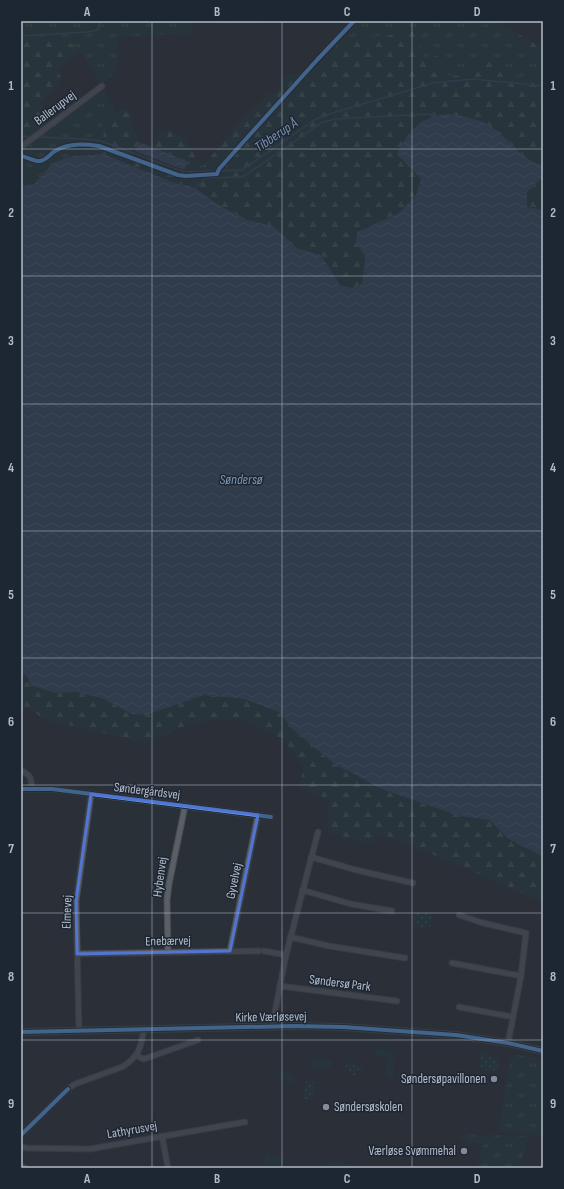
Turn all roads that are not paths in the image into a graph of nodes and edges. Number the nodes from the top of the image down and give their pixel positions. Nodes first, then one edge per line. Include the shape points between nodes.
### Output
1 (102, 86) dead end
2 (21, 147) edge
3 (21, 770) edge
4 (21, 789) edge
5 (32, 789) junction
6 (91, 794) junction
7 (185, 806) junction
8 (258, 815) junction
9 (271, 817) dead end
10 (318, 832) dead end
11 (311, 857) junction
12 (413, 883) dead end
13 (302, 890) junction
14 (392, 911) dead end
15 (458, 915) dead end
16 (290, 938) junction
17 (230, 951) junction
18 (168, 952) junction
19 (77, 954) junction
20 (286, 955) junction
21 (405, 958) dead end
22 (452, 963) dead end
23 (521, 976) junction
24 (280, 986) junction
25 (397, 1001) dead end
26 (459, 1007) dead end
27 (513, 1018) junction
28 (272, 1027) junction
29 (144, 1029) junction
30 (79, 1031) junction
31 (21, 1032) edge
32 (198, 1040) dead end
33 (508, 1043) junction
34 (543, 1051) edge
35 (136, 1055) junction
36 (245, 1122) dead end
37 (21, 1135) edge
38 (162, 1136) junction
39 (21, 1147) edge
40 (21, 1166) edge
41 (25, 1168) edge
42 (168, 1168) edge

1 - 2 street, Ballerupvej
3 - 5 street via 31,778
4 - 5 street, Søndergårdsvej
5 - 6 street, Søndergårdsvej
6 - 7 street, Søndergårdsvej
6 - 19 street, Elmevej via 76,902
7 - 8 street, Søndergårdsvej
7 - 18 street, Hybenvej via 167,900
8 - 9 street, Søndergårdsvej
8 - 17 street, Gyvelvej
10 - 11 street
11 - 12 street
11 - 13 street
13 - 14 street via 351,904
13 - 16 street
15 - 23 street via 526,933
16 - 20 street
16 - 21 street
17 - 18 street, Enebærvej
17 - 20 street, Enebærvej via 261,951
18 - 19 street, Enebærvej
19 - 30 street, Elmevej
20 - 24 street
22 - 23 street
23 - 27 street
24 - 25 street, Søndersø Park
24 - 28 street
26 - 27 street
27 - 33 street
28 - 29 street, Kirke Værløsevej
28 - 33 street, Kirke Værløsevej via 378,1029 456,1035
29 - 30 street, Kirke Værløsevej
29 - 35 street
30 - 31 street, Kirke Værløsevej
32 - 35 street via 147,1058
33 - 34 street, Kirke Værløsevej
35 - 37 street via 122,1067 75,1084
36 - 38 street, Lathyrusvej
38 - 39 street, Lathyrusvej via 90,1149
38 - 42 street
40 - 41 street

